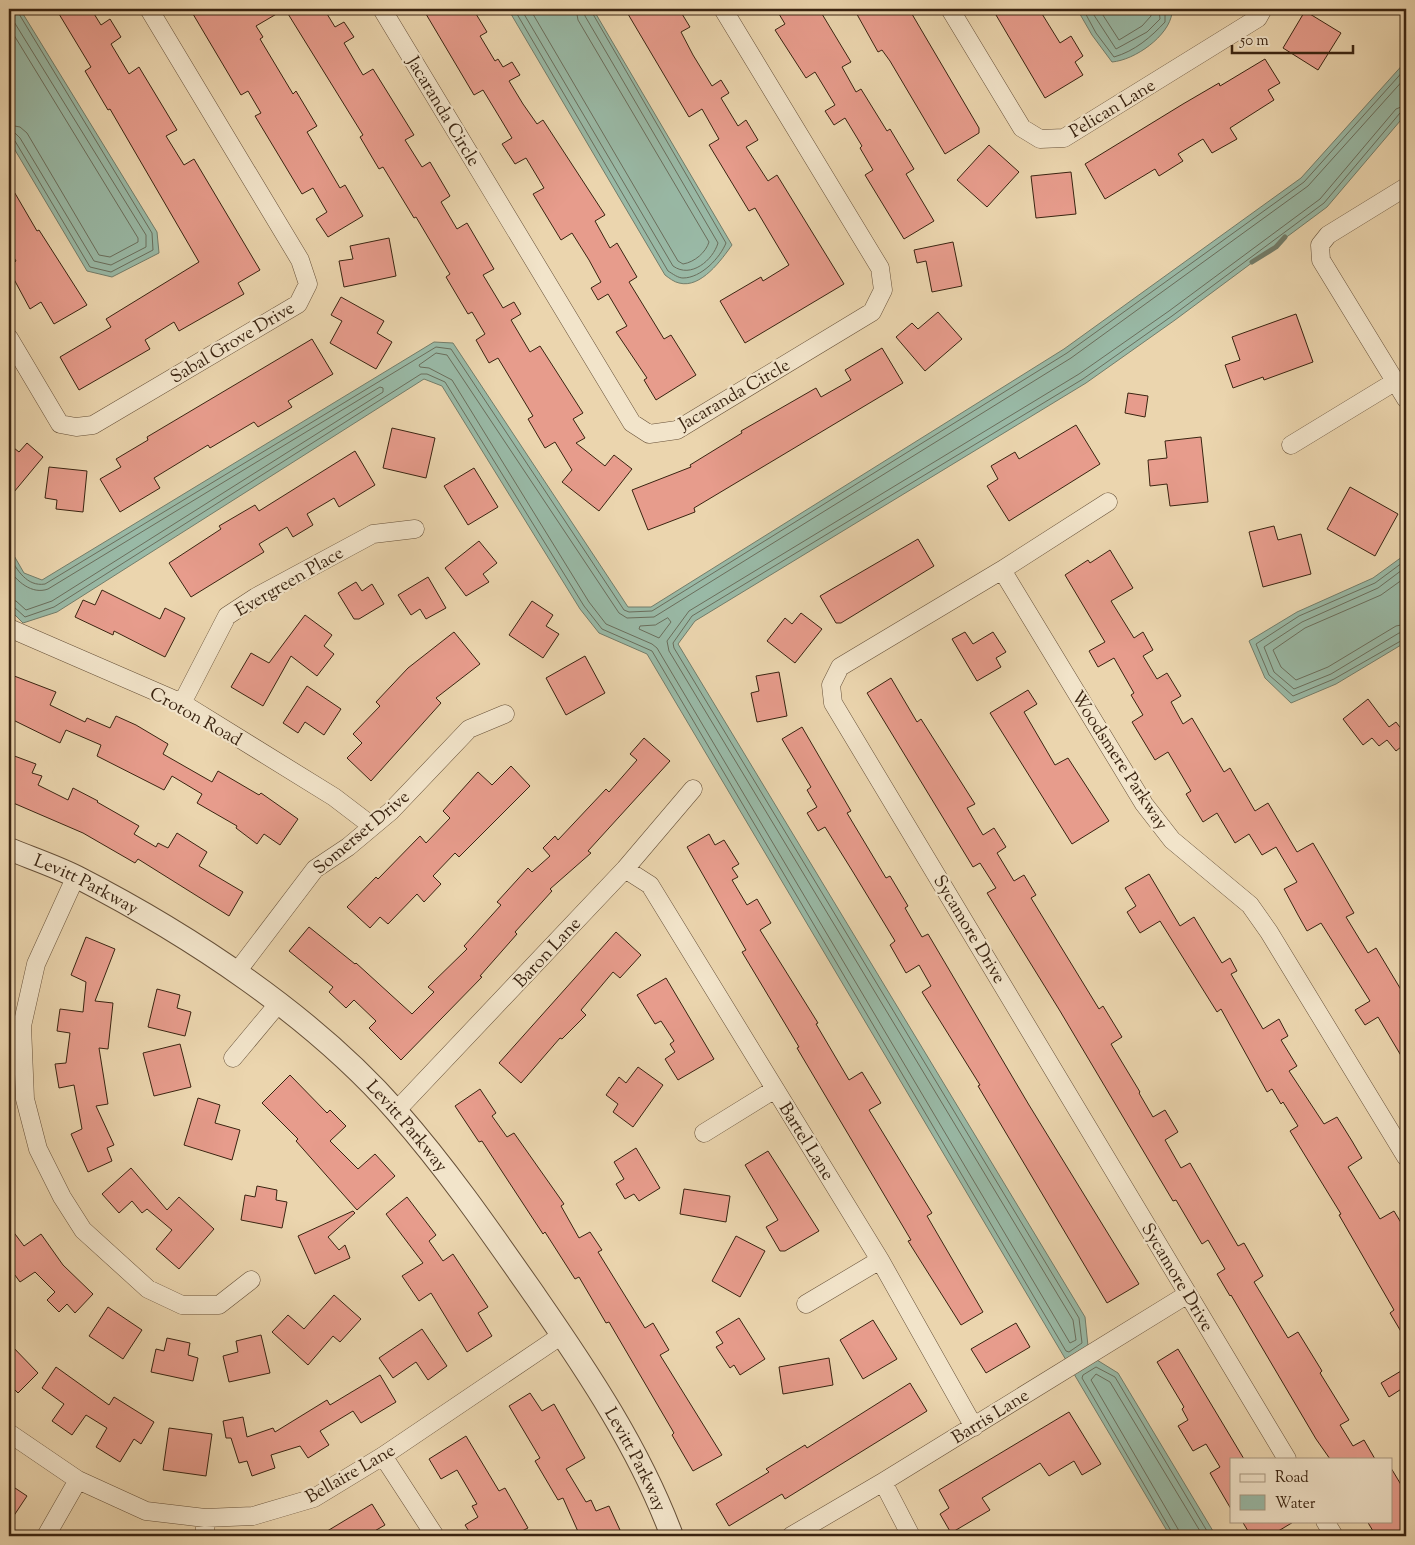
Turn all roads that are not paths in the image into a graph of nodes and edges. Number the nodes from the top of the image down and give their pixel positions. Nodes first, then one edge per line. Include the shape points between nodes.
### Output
1 (149, 9) edge
2 (382, 9) edge
3 (723, 9) edge
4 (950, 9) edge
5 (1263, 9) edge
6 (1406, 187) edge
7 (9, 338) edge
8 (1396, 381) junction
9 (1406, 399) edge
10 (1291, 445) dead end
11 (1108, 502) dead end
12 (415, 529) dead end
13 (1002, 570) junction
14 (9, 628) edge
15 (182, 703) junction
16 (505, 714) dead end
17 (694, 789) dead end
18 (372, 826) junction
19 (9, 849) edge
20 (625, 869) junction
21 (76, 876) junction
22 (236, 973) junction
23 (278, 1004) junction
24 (233, 1058) dead end
25 (775, 1089) junction
26 (396, 1111) junction
27 (704, 1133) dead end
28 (1406, 1157) edge
29 (880, 1260) junction
30 (251, 1280) dead end
31 (1188, 1294) junction
32 (806, 1304) dead end
33 (562, 1335) junction
34 (974, 1426) junction
35 (9, 1434) edge
36 (383, 1456) junction
37 (1286, 1458) edge
38 (78, 1480) junction
39 (884, 1482) junction
40 (205, 1518) junction
41 (1326, 1522) edge
42 (46, 1536) edge
43 (205, 1536) edge
44 (434, 1536) edge
45 (672, 1536) edge
46 (791, 1536) edge
47 (911, 1536) edge
48 (1334, 1536) edge

1 - 7 street, Sabal Grove Drive via 300,260 308,284 298,304 93,425 76,427 60,424
2 - 3 street, Jacaranda Circle via 632,423 649,434 677,430 872,312 883,290 880,268
4 - 5 street, Pelican Lane via 1022,128 1040,139 1064,138 1258,18
6 - 8 street via 1328,235 1320,245 1321,260
8 - 9 street
8 - 10 street
11 - 13 street, Sycamore Drive
12 - 15 street, Evergreen Place via 373,534 226,616
13 - 28 street, Woodsmere Parkway via 1144,804 1172,840 1250,905
13 - 31 street, Sycamore Drive via 840,667 831,685 833,702
14 - 15 street, Croton Road
15 - 18 street, Croton Road via 334,797
16 - 18 street, Somerset Drive via 470,729 391,811
17 - 20 street, Baron Lane
18 - 22 street, Somerset Drive via 315,869
19 - 21 street, Levitt Parkway
20 - 25 street, Bartel Lane via 650,885
20 - 26 street, Baron Lane
21 - 22 street, Levitt Parkway via 179,934
21 - 30 street via 36,964 22,1026 25,1099 38,1149 62,1197 84,1230 148,1289 182,1305 219,1305
22 - 23 street, Levitt Parkway
23 - 24 street
23 - 26 street, Levitt Parkway via 345,1060
25 - 27 street
25 - 29 street, Bartel Lane
26 - 33 street, Levitt Parkway via 458,1187
29 - 32 street
29 - 34 street, Bartel Lane
31 - 34 street, Barris Lane
31 - 37 street, Sycamore Drive
33 - 36 street, Bellaire Lane
33 - 45 street, Levitt Parkway via 630,1445
34 - 39 street, Barris Lane
35 - 38 street, Bellaire Lane
36 - 40 street, Bellaire Lane via 314,1498 253,1516
36 - 44 street
38 - 40 street, Bellaire Lane via 146,1511
38 - 42 street
39 - 46 street, Barris Lane
39 - 47 street
40 - 43 street
41 - 48 street

